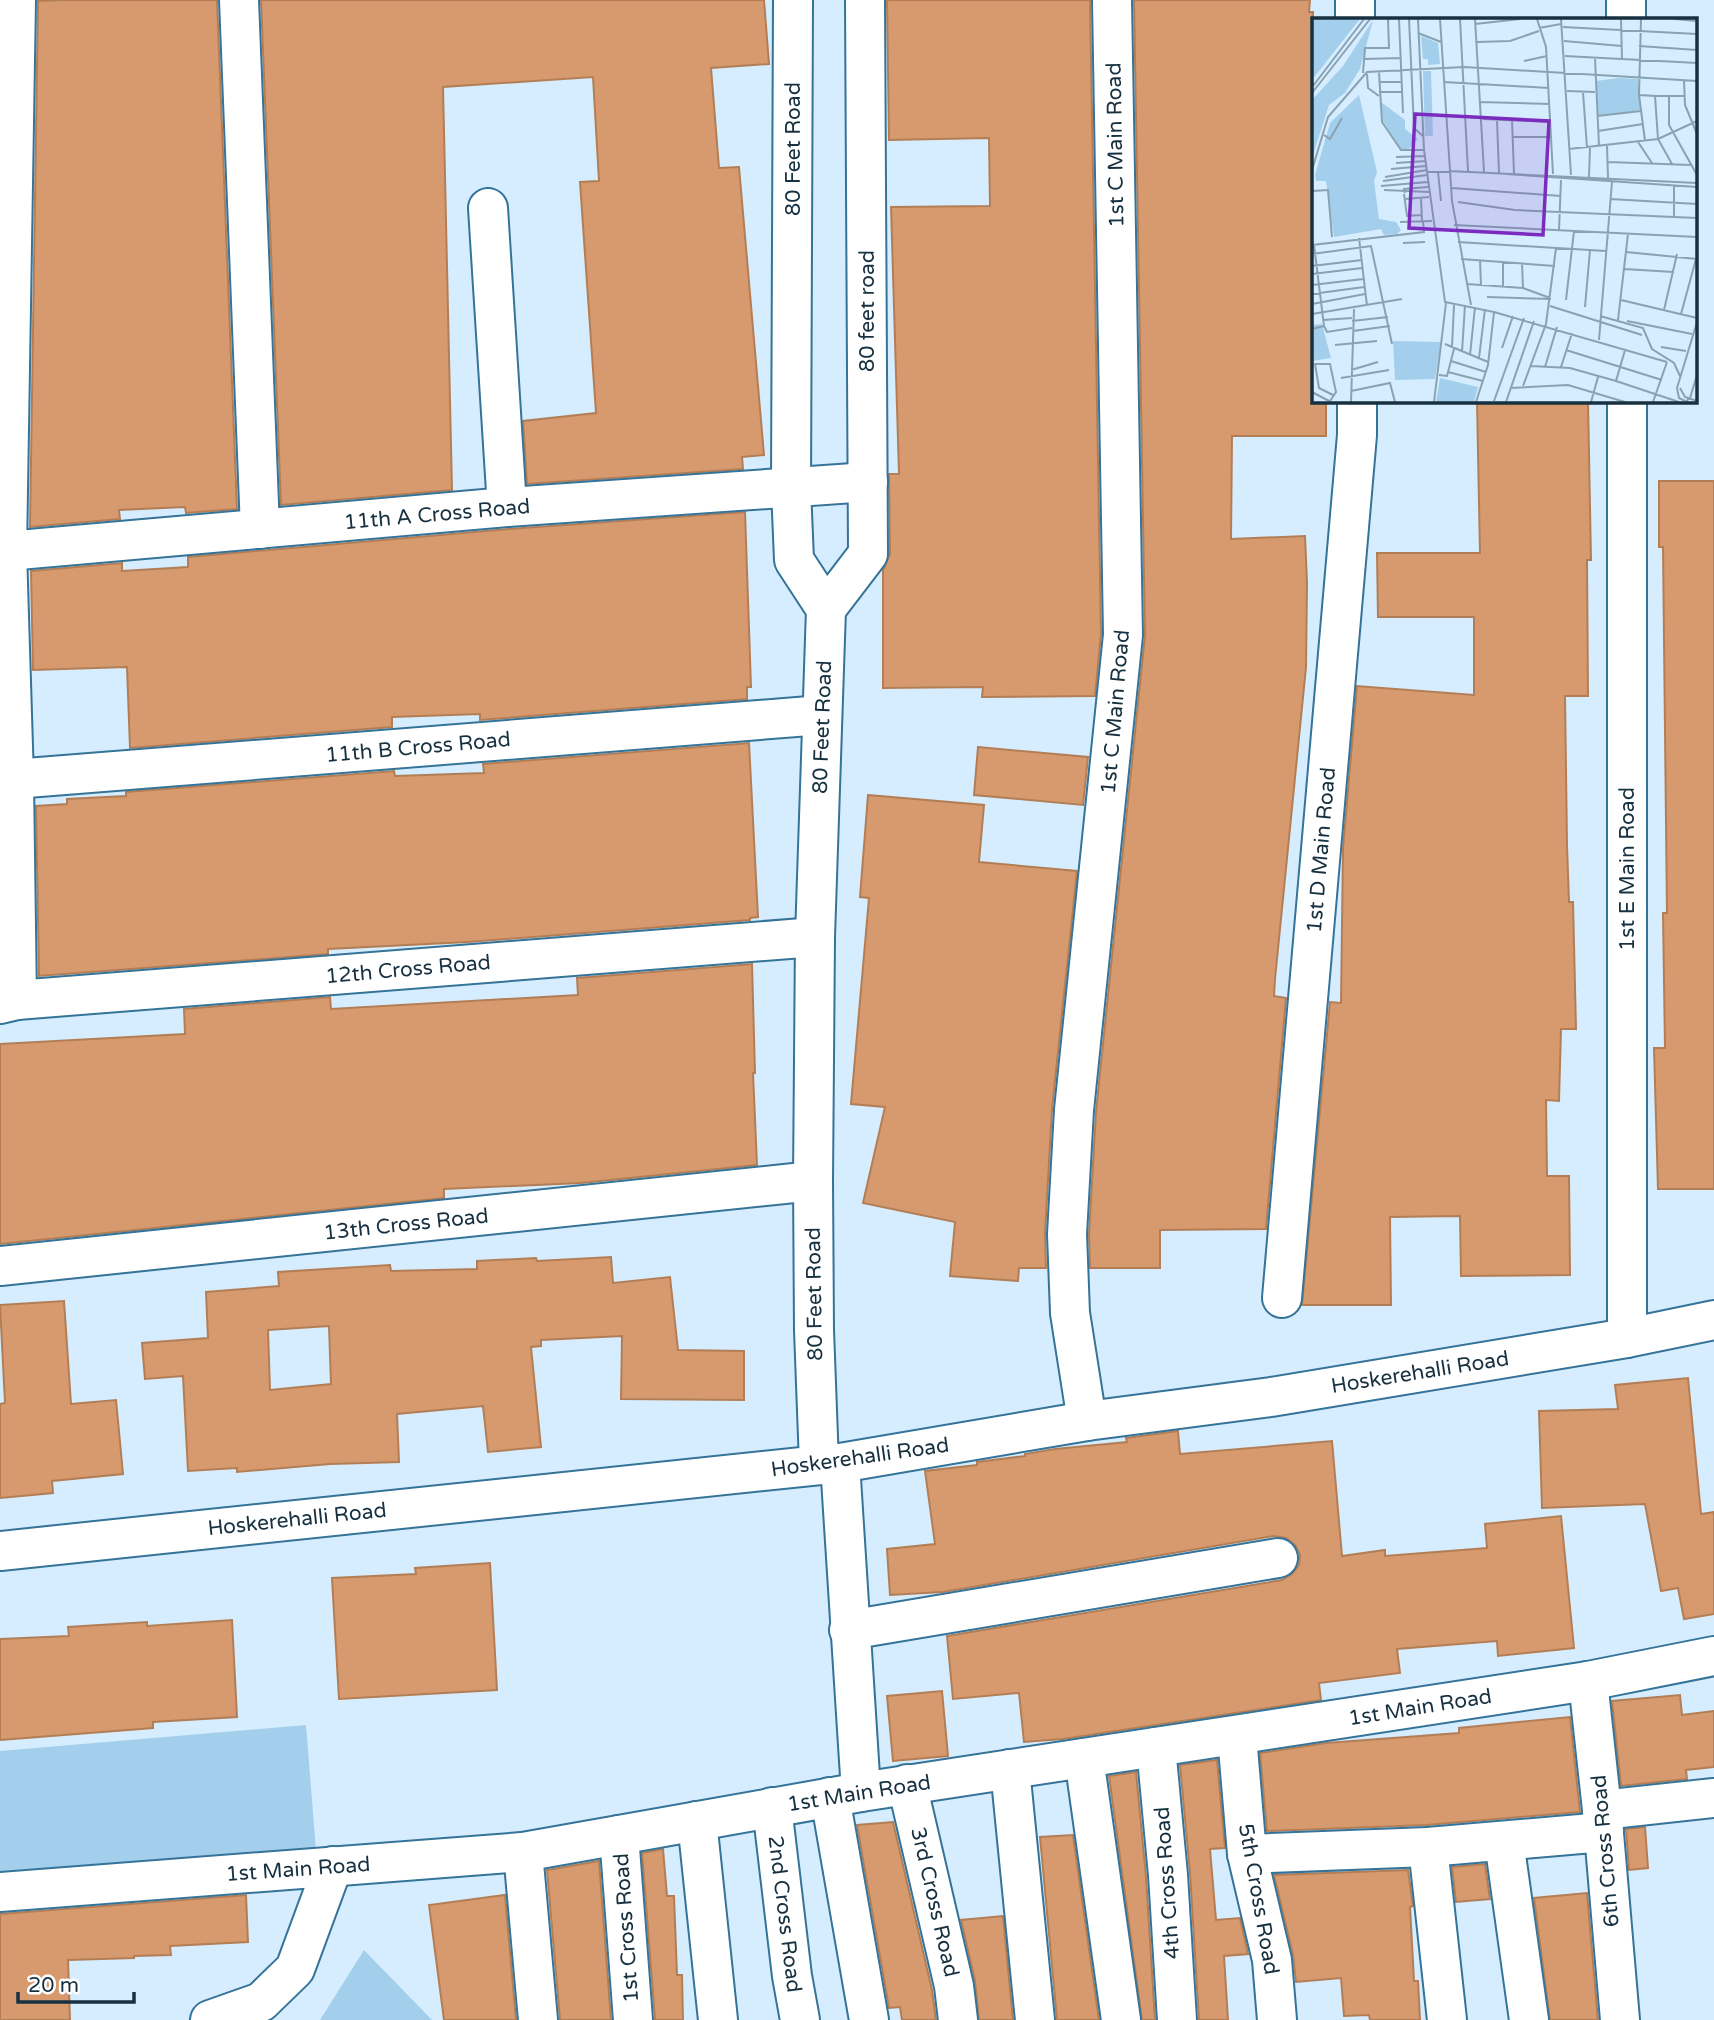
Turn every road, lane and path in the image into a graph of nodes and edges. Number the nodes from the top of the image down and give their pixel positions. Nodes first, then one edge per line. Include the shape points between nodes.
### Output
1 (16, 0) edge
2 (239, 0) edge
3 (793, 0) edge
4 (865, 0) edge
5 (1112, 0) edge
6 (1355, 0) edge
7 (1626, 0) edge
8 (1355, 18) edge
9 (1626, 18) edge
10 (488, 208) dead end
11 (1357, 402) edge
12 (1627, 402) edge
13 (868, 482) junction
14 (791, 488) junction
15 (507, 507) junction
16 (260, 529) junction
17 (6, 551) junction
18 (827, 608) junction
19 (822, 715) junction
20 (14, 779) junction
21 (816, 937) junction
22 (9, 1002) edge
23 (813, 1181) junction
24 (0, 1266) edge
25 (1282, 1298) dead end
26 (1714, 1320) edge
27 (1627, 1338) junction
28 (1087, 1421) junction
29 (830, 1464) junction
30 (0, 1551) edge
31 (1278, 1558) dead end
32 (849, 1630) junction
33 (1714, 1657) edge
34 (1588, 1681) junction
35 (1237, 1736) junction
36 (1156, 1747) junction
37 (1084, 1758) junction
38 (1010, 1769) junction
39 (907, 1784) junction
40 (846, 1795) junction
41 (1714, 1798) edge
42 (772, 1807) junction
43 (697, 1821) junction
44 (1603, 1821) junction
45 (619, 1835) junction
46 (1504, 1841) junction
47 (1429, 1847) junction
48 (523, 1852) junction
49 (1247, 1854) junction
50 (333, 1866) junction
51 (0, 1892) edge
52 (211, 2020) edge
53 (538, 2020) edge
54 (632, 2020) edge
55 (718, 2020) edge
56 (800, 2020) edge
57 (869, 2020) edge
58 (958, 2020) edge
59 (1035, 2020) edge
60 (1121, 2020) edge
61 (1177, 2020) edge
62 (1277, 2020) edge
63 (1447, 2020) edge
64 (1529, 2020) edge
65 (1620, 2020) edge

1 - 17 street
2 - 16 street
3 - 14 street, 80 Feet Road
4 - 13 street, 80 feet road
5 - 28 street, 1st C Main Road via 1123,635 1074,1110 1067,1234 1070,1313
6 - 8 street
7 - 9 street
10 - 15 street
11 - 25 street, 1st D Main Road
12 - 27 street, 1st E Main Road
13 - 14 street, 11th A Cross Road
13 - 18 street, 80 feet road via 868,554
14 - 15 street, 11th A Cross Road
14 - 18 street, 80 Feet Road via 794,560
15 - 16 street, 11th A Cross Road
16 - 17 street, 11th A Cross Road
17 - 20 street
18 - 19 street, 80 Feet Road
19 - 20 street, 11th B Cross Road
19 - 21 street, 80 Feet Road
20 - 22 street
21 - 22 street, 12th Cross Road
21 - 23 street, 80 Feet Road
23 - 24 street, 13th Cross Road
23 - 29 street, 80 Feet Road via 814,1330
26 - 27 street, Hoskerehalli Road
27 - 28 street, Hoskerehalli Road
28 - 29 street, Hoskerehalli Road
29 - 30 street, Hoskerehalli Road
29 - 32 street, 80 Feet Road
31 - 32 street
32 - 40 street, 80 Feet Road
33 - 34 street, 1st Main Road
34 - 35 street, 1st Main Road
34 - 44 street, 6th Cross Road
35 - 36 street, 1st Main Road
35 - 49 street, 5th Cross Road
36 - 37 street, 1st Main Road
36 - 61 street, 4th Cross Road
37 - 38 street, 1st Main Road
37 - 60 street
38 - 39 street, 1st Main Road
38 - 59 street
39 - 40 street, 1st Main Road
39 - 58 street, 3rd Cross Road
40 - 42 street, 1st Main Road
40 - 57 street, 80 Feet Road
41 - 44 street
42 - 43 street, 1st Main Road
42 - 56 street, 2nd Cross Road
43 - 45 street, 1st Main Road
43 - 55 street
44 - 46 street
44 - 65 street, 6th Cross Road
45 - 48 street, 1st Main Road
45 - 54 street, 1st Cross Road
46 - 47 street
46 - 64 street
47 - 49 street
47 - 63 street
48 - 50 street, 1st Main Road
48 - 53 street
49 - 62 street, 5th Cross Road via 1272,1961
50 - 51 street, 1st Main Road
50 - 52 street via 295,1969 261,2001

